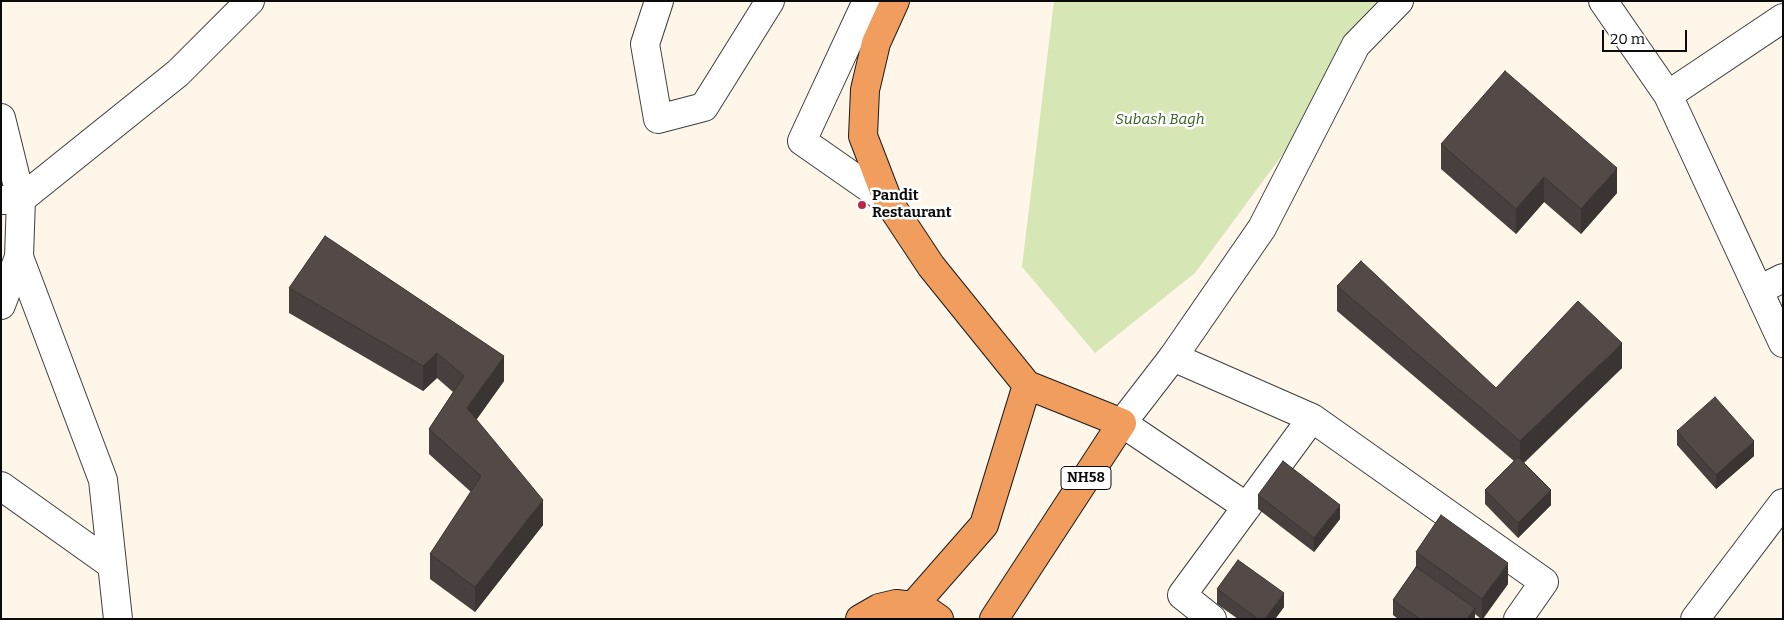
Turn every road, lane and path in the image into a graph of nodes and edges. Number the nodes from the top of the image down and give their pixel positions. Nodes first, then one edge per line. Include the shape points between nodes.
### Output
1 (250, 1) edge
2 (659, 1) edge
3 (770, 1) edge
4 (867, 1) edge
5 (895, 1) edge
6 (1399, 1) edge
7 (1603, 1) edge
8 (1783, 18) edge
9 (1668, 96) junction
10 (1, 118) edge
11 (11, 199) edge
12 (888, 201) junction
13 (19, 257) junction
14 (1771, 284) edge
15 (1, 305) edge
16 (1783, 344) edge
17 (1173, 357) junction
18 (1027, 385) junction
19 (1312, 418) junction
20 (1122, 423) junction
21 (1, 486) edge
22 (1783, 503) edge
23 (1247, 507) junction
24 (112, 565) junction
25 (913, 606) junction
26 (118, 619) edge
27 (860, 619) edge
28 (939, 619) edge
29 (994, 619) edge
30 (1212, 619) edge
31 (1518, 619) edge
32 (1696, 619) edge

1 - 11 street via 178,73
2 - 3 street via 645,44 658,119 704,107
4 - 12 street via 802,141
5 - 12 highway via 876,43 864,99 863,136
6 - 17 street via 1356,45 1262,228
7 - 9 street
8 - 9 street
9 - 14 street
10 - 11 street
11 - 13 street
12 - 18 highway via 931,266
13 - 15 street
13 - 24 street via 102,480
14 - 16 street
17 - 19 street
17 - 20 street
18 - 20 highway
18 - 25 highway via 984,525
19 - 23 street
19 - 31 street via 1544,582
20 - 23 street
20 - 29 highway, NH58
21 - 24 street
22 - 32 street
23 - 30 street via 1182,595
24 - 26 street
25 - 27 highway via 896,604 879,608
25 - 28 highway

